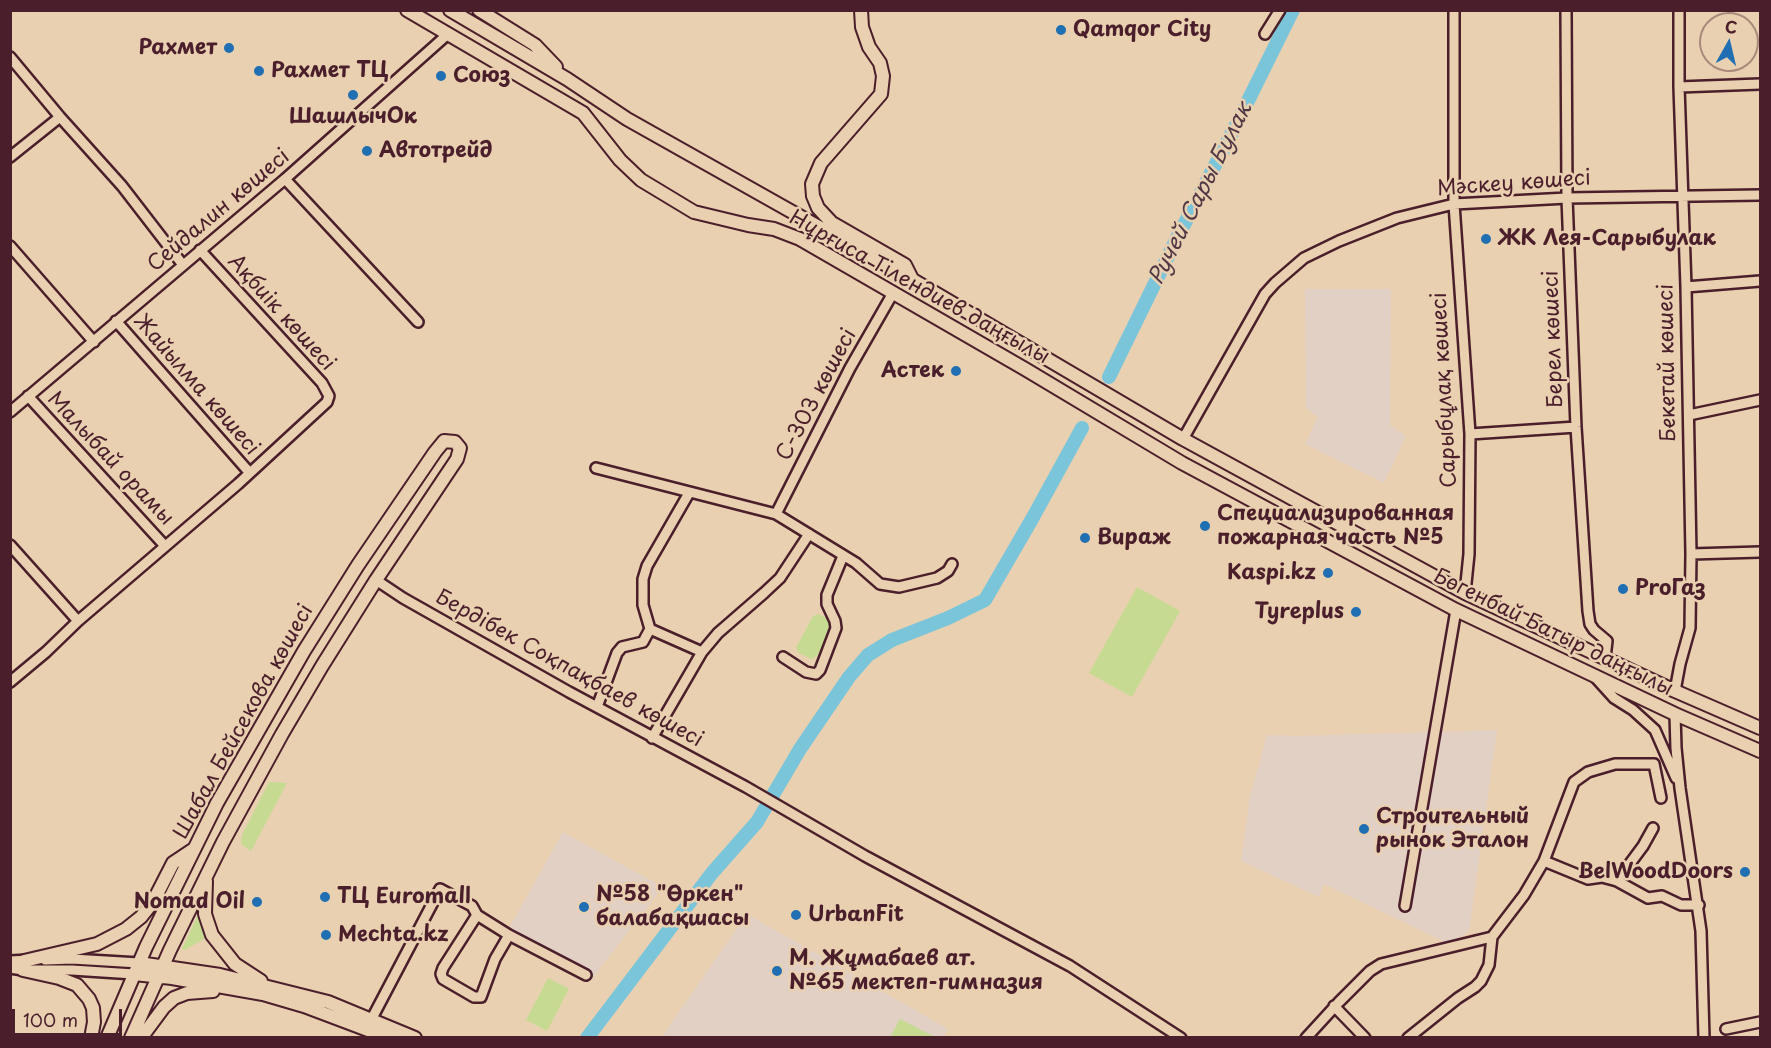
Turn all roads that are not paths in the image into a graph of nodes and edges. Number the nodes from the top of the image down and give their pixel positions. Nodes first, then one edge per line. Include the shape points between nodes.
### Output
1 (407, 10) edge
2 (450, 10) edge
3 (479, 10) edge
4 (861, 10) edge
5 (1280, 10) edge
6 (1454, 10) edge
7 (1566, 10) edge
8 (1678, 10) edge
9 (448, 34) junction
10 (1265, 34) dead end
11 (10, 57) edge
12 (567, 79) junction
13 (1761, 84) edge
14 (1678, 87) junction
15 (593, 97) junction
16 (583, 113) junction
17 (60, 117) junction
18 (10, 157) edge
19 (285, 179) junction
20 (1761, 195) edge
21 (1682, 197) junction
22 (1567, 198) junction
23 (1454, 204) junction
24 (10, 246) edge
25 (200, 250) junction
26 (183, 264) junction
27 (913, 280) junction
28 (1761, 281) edge
29 (1686, 287) junction
30 (893, 293) junction
31 (116, 321) junction
32 (418, 322) dead end
33 (94, 342) junction
34 (1036, 352) junction
35 (1025, 369) junction
36 (28, 396) junction
37 (1761, 400) edge
38 (10, 412) edge
39 (1689, 415) junction
40 (1576, 428) junction
41 (1470, 434) junction
42 (1183, 440) junction
43 (1173, 457) junction
44 (596, 468) dead end
45 (249, 472) junction
46 (689, 494) junction
47 (776, 514) junction
48 (809, 534) junction
49 (10, 545) edge
50 (165, 546) junction
51 (1761, 552) edge
52 (1691, 554) junction
53 (843, 556) junction
54 (952, 564) dead end
55 (376, 580) junction
56 (1465, 593) junction
57 (1456, 610) junction
58 (78, 621) junction
59 (650, 629) junction
60 (702, 652) junction
61 (783, 657) dead end
62 (1605, 658) junction
63 (1593, 676) junction
64 (10, 682) edge
65 (1675, 691) junction
66 (597, 707) junction
67 (1675, 714) junction
68 (1761, 728) edge
69 (652, 738) junction
70 (1761, 751) edge
71 (1680, 788) junction
72 (1661, 798) dead end
73 (1653, 828) dead end
74 (195, 848) junction
75 (1544, 861) junction
76 (206, 876) junction
77 (1617, 881) junction
78 (1699, 905) junction
79 (1405, 906) dead end
80 (477, 915) junction
81 (509, 935) junction
82 (1492, 937) junction
83 (10, 961) edge
84 (19, 966) edge
85 (136, 968) junction
86 (160, 971) junction
87 (586, 975) dead end
88 (275, 988) junction
89 (231, 989) junction
90 (1334, 1006) junction
91 (1761, 1022) edge
92 (369, 1023) junction
93 (1726, 1029) dead end
94 (91, 1038) edge
95 (107, 1038) edge
96 (131, 1038) edge
97 (141, 1038) edge
98 (389, 1038) edge
99 (415, 1038) edge
100 (1181, 1038) edge
101 (1306, 1038) edge
102 (1365, 1038) edge
103 (1408, 1038) edge
104 (1704, 1038) edge

1 - 9 main road, Нұрғиса Тілендиев даңғылы
2 - 12 main road, Нұрғиса Тілендиев даңғылы
3 - 12 main road via 535,45
4 - 27 main road via 869,47 880,63 881,94 821,164 812,184 813,196 832,223 904,265
5 - 10 street
6 - 23 street, Сарыбұлақ көшесі
7 - 22 street, Берел көшесі
8 - 14 street, Бекетай көшесі
9 - 16 main road, Нұрғиса Тілендиев даңғылы
9 - 19 street, Сейдалин көшесі
11 - 17 street
12 - 15 main road, Нұрғиса Тілендиев даңғылы
13 - 14 street
14 - 21 street, Бекетай көшесі
15 - 16 main road
15 - 27 main road, Нұрғиса Тілендиев даңғылы via 681,151
16 - 30 main road, Нұрғиса Тілендиев даңғылы via 636,176 694,212 774,229
17 - 18 street
17 - 26 street via 122,186
19 - 25 street, Сейдалин көшесі
19 - 32 street
20 - 21 street, Мәскеу көшесі
21 - 22 street, Мәскеу көшесі
21 - 29 street, Бекетай көшесі
22 - 23 street, Мәскеу көшесі
22 - 40 street, Берел көшесі
23 - 41 street, Сарыбұлақ көшесі
23 - 42 street, Мәскеу көшесі via 1397,218 1339,241 1304,258 1275,283 1265,294
24 - 33 street
25 - 26 street, Сейдалин көшесі
25 - 45 street, Ақбиік көшесі via 322,383 329,396
26 - 31 street, Сейдалин көшесі
27 - 34 main road, Нұрғиса Тілендиев даңғылы
28 - 29 street
29 - 39 street, Бекетай көшесі
30 - 35 main road, Нұрғиса Тілендиев даңғылы
30 - 47 street, С-303 көшесі
31 - 33 street, Сейдалин көшесі
31 - 45 street, Жайылма көшесі
33 - 36 street, Сейдалин көшесі
34 - 35 main road
34 - 42 main road, Нұрғиса Тілендиев даңғылы
35 - 43 main road, Нұрғиса Тілендиев даңғылы
36 - 38 street, Сейдалин көшесі
36 - 50 street, Малыбай орамы
37 - 39 street
39 - 52 street, Бекетай көшесі
40 - 41 street
40 - 62 street, Берел көшесі via 1588,611 1590,624 1607,641
41 - 56 street, Сарыбұлақ көшесі
42 - 43 main road, Мәскеу көшесі
42 - 56 main road, Бөгенбай Батыр даңғылы
43 - 57 main road, Бөгенбай Батыр даңғылы
44 - 46 street
45 - 50 street
46 - 47 street
46 - 59 street via 643,579 643,605
47 - 48 street
48 - 53 street
48 - 60 street via 780,578
49 - 58 street
50 - 58 street
51 - 52 street
52 - 65 street, Бекетай көшесі via 1690,628
53 - 54 street via 880,584 899,587 937,578
53 - 61 street via 826,595 836,628 820,670 816,674 806,672
55 - 66 street, Бердібек Соқпақбаев көшесі
55 - 74 main road, Шабал Бейсекова көшесі via 457,459 458,445 444,441 358,565 304,651
55 - 76 main road, Шабал Бейсекова көшесі via 282,734
56 - 57 main road, Сарыбұлақ көшесі
56 - 62 main road, Бөгенбай Батыр даңғылы
57 - 63 main road, Бөгенбай Батыр даңғылы
57 - 79 street, Сарыбұлақ көшесі
58 - 64 street
59 - 60 street
59 - 66 street via 643,642 622,647 617,653
60 - 69 street
62 - 65 main road, Бөгенбай Батыр даңғылы
63 - 67 main road, Бөгенбай Батыр даңғылы
63 - 71 street via 1655,730
65 - 67 main road, Бекетай көшесі
65 - 68 main road, Бөгенбай Батыр даңғылы
66 - 69 street, Бердібек Соқпақбаев көшесі
67 - 70 main road, Бөгенбай Батыр даңғылы
67 - 71 street
69 - 100 street, Бердібек Соқпақбаев көшесі via 1070,966
71 - 78 street
72 - 75 street via 1654,764 1615,764 1588,771 1574,782
73 - 77 street
74 - 84 main road via 173,863 153,902 126,929 97,944
74 - 85 main road, Шабал Бейсекова көшесі
75 - 77 street via 1588,879 1602,876
75 - 82 street
76 - 86 main road, Шабал Бейсекова көшесі
76 - 88 main road via 205,914 213,936 235,964
77 - 78 street via 1648,898 1662,896 1681,905
78 - 104 street
80 - 81 street
80 - 81 street via 443,968 443,979 479,998
80 - 92 street via 472,906 440,889
81 - 87 street
82 - 90 street via 1381,964
82 - 103 street via 1489,965 1481,981
83 - 84 street
84 - 85 street via 72,970
84 - 94 main road via 77,985 93,1008
85 - 86 main road
85 - 95 main road, Шабал Бейсекова көшесі
86 - 88 main road via 220,975
86 - 89 main road
86 - 96 main road, Шабал Бейсекова көшесі
88 - 92 main road via 328,1002
89 - 92 main road
89 - 97 main road via 174,998
90 - 101 street
90 - 102 street
91 - 93 street
92 - 98 main road
92 - 99 main road

